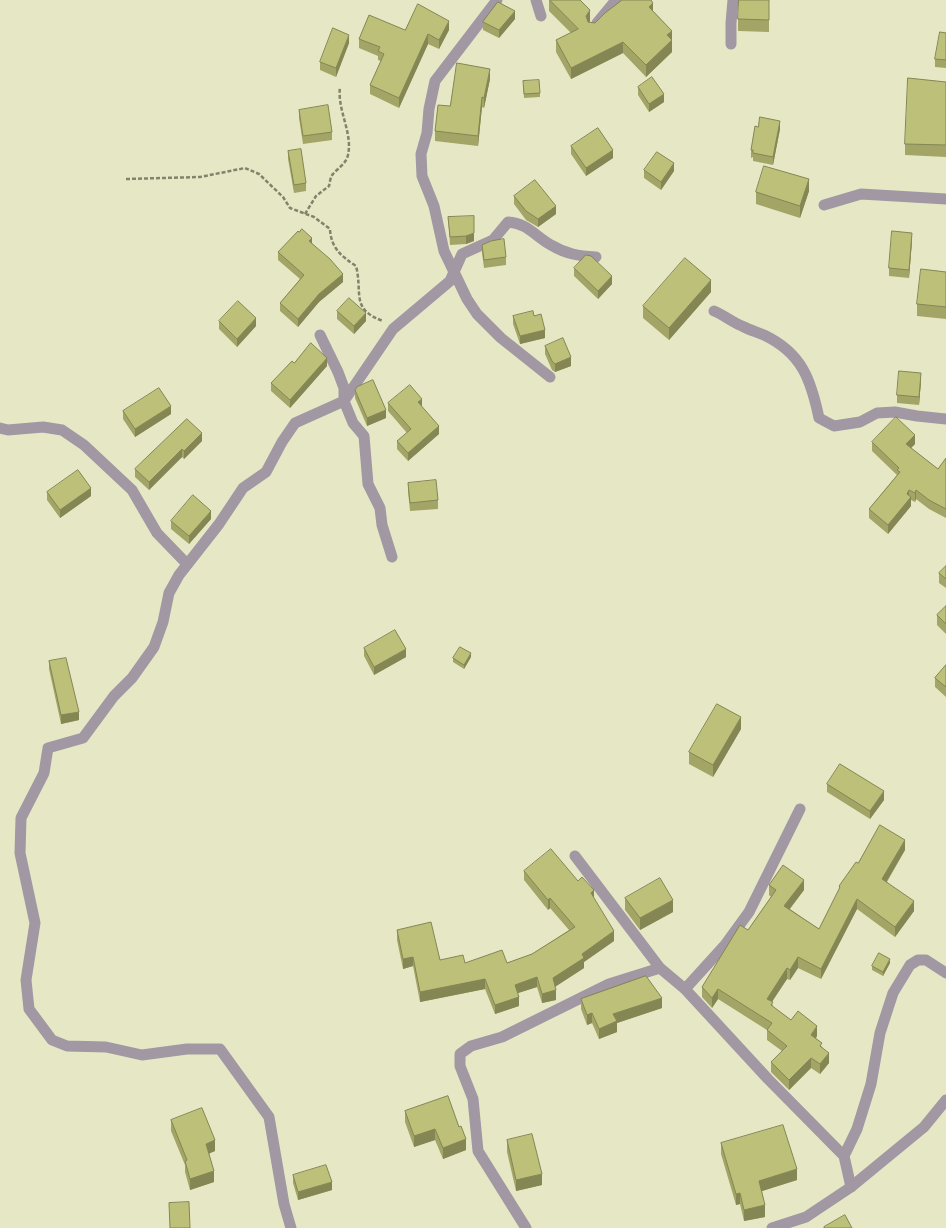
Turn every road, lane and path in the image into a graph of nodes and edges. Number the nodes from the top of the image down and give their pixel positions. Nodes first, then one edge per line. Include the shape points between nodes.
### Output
1 (497, 0) edge
2 (536, 0) edge
3 (616, 0) edge
4 (734, 0) edge
5 (541, 16) dead end
6 (594, 28) edge
7 (731, 44) dead end
8 (340, 87) dead end
9 (126, 179) dead end
10 (946, 199) edge
11 (824, 205) dead end
12 (305, 214) junction
13 (596, 257) dead end
14 (455, 272) junction
15 (714, 311) dead end
16 (397, 326) junction
17 (320, 335) dead end
18 (550, 377) dead end
19 (344, 401) junction
20 (946, 418) edge
21 (0, 428) edge
22 (392, 557) dead end
23 (187, 564) junction
24 (800, 809) dead end
25 (575, 856) dead end
26 (660, 968) junction
27 (946, 973) edge
28 (685, 988) junction
29 (946, 1100) edge
30 (844, 1156) junction
31 (852, 1187) junction
32 (291, 1228) edge
33 (526, 1228) edge
34 (772, 1228) edge

1 - 14 street via 435,81 421,154 422,176 434,206 444,251
2 - 5 street
3 - 6 street
4 - 7 street
8 - 12 path via 339,97 346,128 348,155 341,168 332,175 329,186 316,196
9 - 12 path via 200,177 245,168 259,174 283,197 290,208
10 - 11 street via 861,194
12 - 16 path via 314,217 330,229 330,239 334,248 343,258 356,266 359,301 363,310
13 - 14 street via 577,256 559,250 519,223 508,222 493,240 462,254
14 - 16 street via 450,281
14 - 18 street via 477,314 501,338
15 - 20 street via 764,335 798,360 810,380 819,418 834,426 860,422 877,414 896,412
16 - 19 street
17 - 19 street via 344,388
19 - 22 street via 353,423 364,436 368,484 380,508 382,525
19 - 23 street via 295,423 266,472 243,488 219,524
21 - 23 street via 8,430 43,427 62,430 84,445 132,490 157,533
23 - 32 street via 169,593 154,647 83,738 48,748 44,773 21,818 20,853 36,923 26,980 29,1009 52,1040 67,1046 106,1047 142,1055 187,1049 220,1049 269,1117 284,1204
24 - 28 street via 749,912 725,945
25 - 26 street
26 - 28 street
26 - 33 street via 609,984 502,1037 471,1046 460,1054 460,1066 473,1099 478,1151
27 - 30 street via 926,960 918,960 910,965 892,993 880,1033 871,1084 857,1129
28 - 30 street via 768,1079
29 - 31 street via 924,1127
30 - 31 street
31 - 34 street via 806,1217

